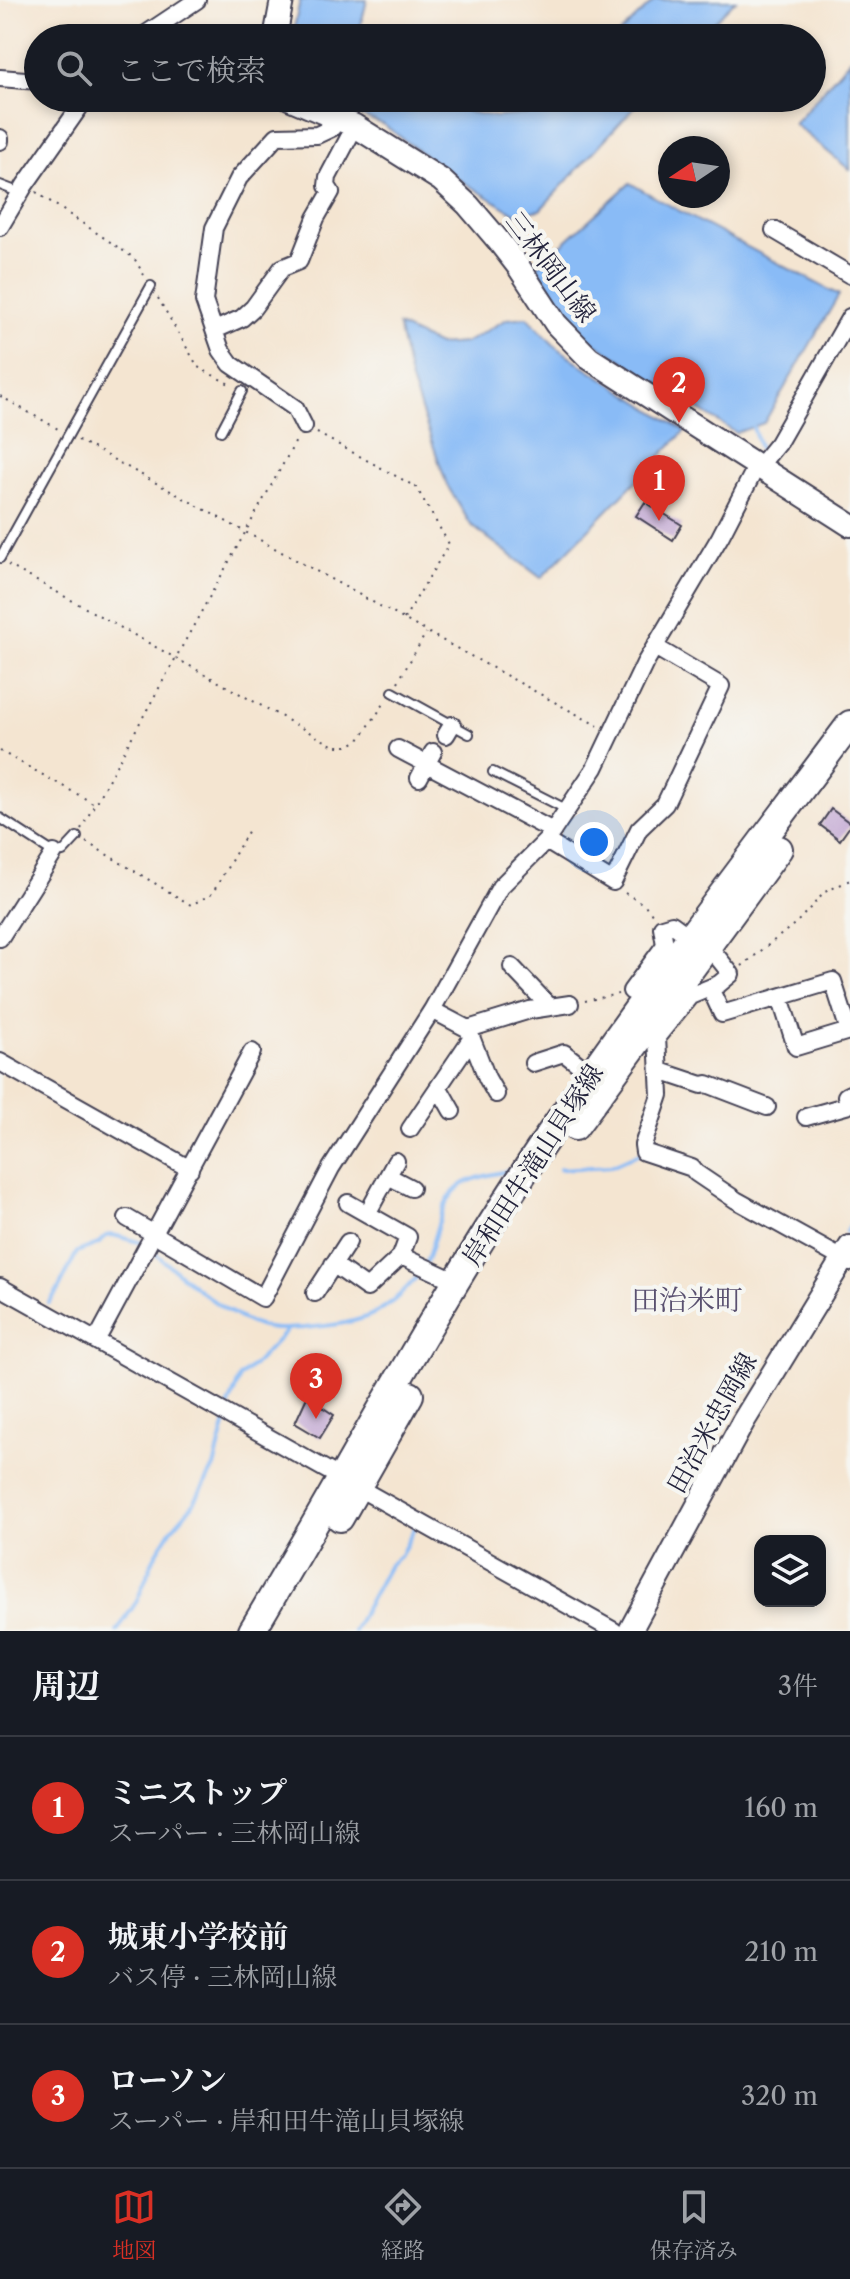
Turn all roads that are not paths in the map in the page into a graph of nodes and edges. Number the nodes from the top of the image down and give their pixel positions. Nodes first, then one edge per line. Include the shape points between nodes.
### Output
1 (197, 0) edge
2 (282, 0) edge
3 (161, 24) edge
4 (278, 24) edge
5 (0, 78) edge
6 (24, 80) edge
7 (76, 112) edge
8 (322, 112) edge
9 (345, 122) junction
10 (0, 185) edge
11 (23, 189) junction
12 (0, 227) edge
13 (774, 230) dead end
14 (850, 275) edge
15 (151, 286) road end
16 (850, 317) edge
17 (215, 330) junction
18 (242, 391) road end
19 (304, 426) road end
20 (221, 431) dead end
21 (760, 466) junction
22 (850, 525) edge
23 (0, 559) edge
24 (655, 647) junction
25 (393, 692) road end
26 (850, 724) edge
27 (469, 734) dead end
28 (398, 749) dead end
29 (850, 753) edge
30 (493, 772) dead end
31 (567, 810) junction
32 (0, 818) edge
33 (550, 836) junction
34 (77, 837) road end
35 (54, 853) junction
36 (0, 938) edge
37 (699, 943) junction
38 (512, 967) dead end
39 (710, 988) junction
40 (631, 991) road end
41 (780, 997) junction
42 (570, 1004) road end
43 (550, 1007) junction
44 (432, 1010) junction
45 (469, 1034) junction
46 (252, 1052) dead end
47 (0, 1062) edge
48 (533, 1063) dead end
49 (660, 1071) junction
50 (591, 1074) junction
51 (439, 1088) junction
52 (496, 1094) dead end
53 (850, 1094) edge
54 (767, 1107) dead end
55 (452, 1111) dead end
56 (806, 1117) dead end
57 (410, 1129) dead end
58 (396, 1161) dead end
59 (190, 1169) junction
60 (388, 1176) junction
61 (411, 1188) dead end
62 (348, 1203) dead end
63 (367, 1214) junction
64 (127, 1218) dead end
65 (155, 1233) junction
66 (348, 1242) dead end
67 (401, 1256) junction
68 (847, 1256) edge
69 (333, 1264) junction
70 (457, 1282) junction
71 (0, 1287) edge
72 (315, 1293) dead end
73 (96, 1341) junction
74 (350, 1484) junction
75 (252, 1631) edge
76 (272, 1631) edge
77 (614, 1631) edge
78 (630, 1631) edge

1 - 3 street
2 - 4 main road
5 - 6 street
7 - 11 street
8 - 9 main road, 三林岡山線
9 - 17 street via 328,177 331,192 299,261 282,268 242,318
9 - 17 street via 317,135 277,136 239,178 214,228 204,301
9 - 21 main road, 三林岡山線 via 441,180 468,205 556,324 589,358
10 - 11 lane
11 - 12 street
13 - 14 street
15 - 23 lane
16 - 21 street
17 - 19 street via 231,364 295,408
18 - 20 lane
21 - 22 main road, 三林岡山線
21 - 24 street
24 - 31 street via 595,768
24 - 33 street via 721,686 665,804 639,829 613,882
25 - 27 lane via 449,730
26 - 37 main road, 岸和田牛滝山貝塚線
28 - 33 street
29 - 37 main road, 岸和田牛滝山貝塚線
30 - 31 lane
31 - 33 street
32 - 35 lane
33 - 44 street via 500,887
34 - 35 lane via 63,852
35 - 36 street
37 - 39 street via 731,974
37 - 40 street via 672,924 662,927 665,945
37 - 50 main road, 岸和田牛滝山貝塚線
37 - 74 main road, 岸和田牛滝山貝塚線 via 538,1179
38 - 43 street
39 - 41 street via 722,1014
39 - 49 street via 690,996 657,1037
41 - 41 street via 833,981 849,1031 796,1047
42 - 43 street
43 - 45 street
44 - 45 street
44 - 65 street via 331,1168 263,1298
45 - 51 street
45 - 52 street
46 - 59 street
47 - 59 street
48 - 50 street via 564,1053
49 - 54 street
49 - 68 street via 660,1095 644,1152 692,1168 736,1200
50 - 70 main road, 岸和田牛滝山貝塚線
51 - 55 street
51 - 57 street
53 - 56 street via 849,1105
58 - 60 street
59 - 65 street
60 - 61 street
60 - 63 street
62 - 63 street
63 - 67 street via 408,1237
64 - 65 street
65 - 73 street
66 - 69 street
67 - 69 street via 367,1288
67 - 70 street
68 - 78 main road, 田治米忠岡線 via 743,1422
69 - 72 street
70 - 74 main road, 岸和田牛滝山貝塚線
71 - 73 street
73 - 74 street
74 - 75 main road, 岸和田牛滝山貝塚線
74 - 76 main road, 岸和田牛滝山貝塚線
74 - 77 street

